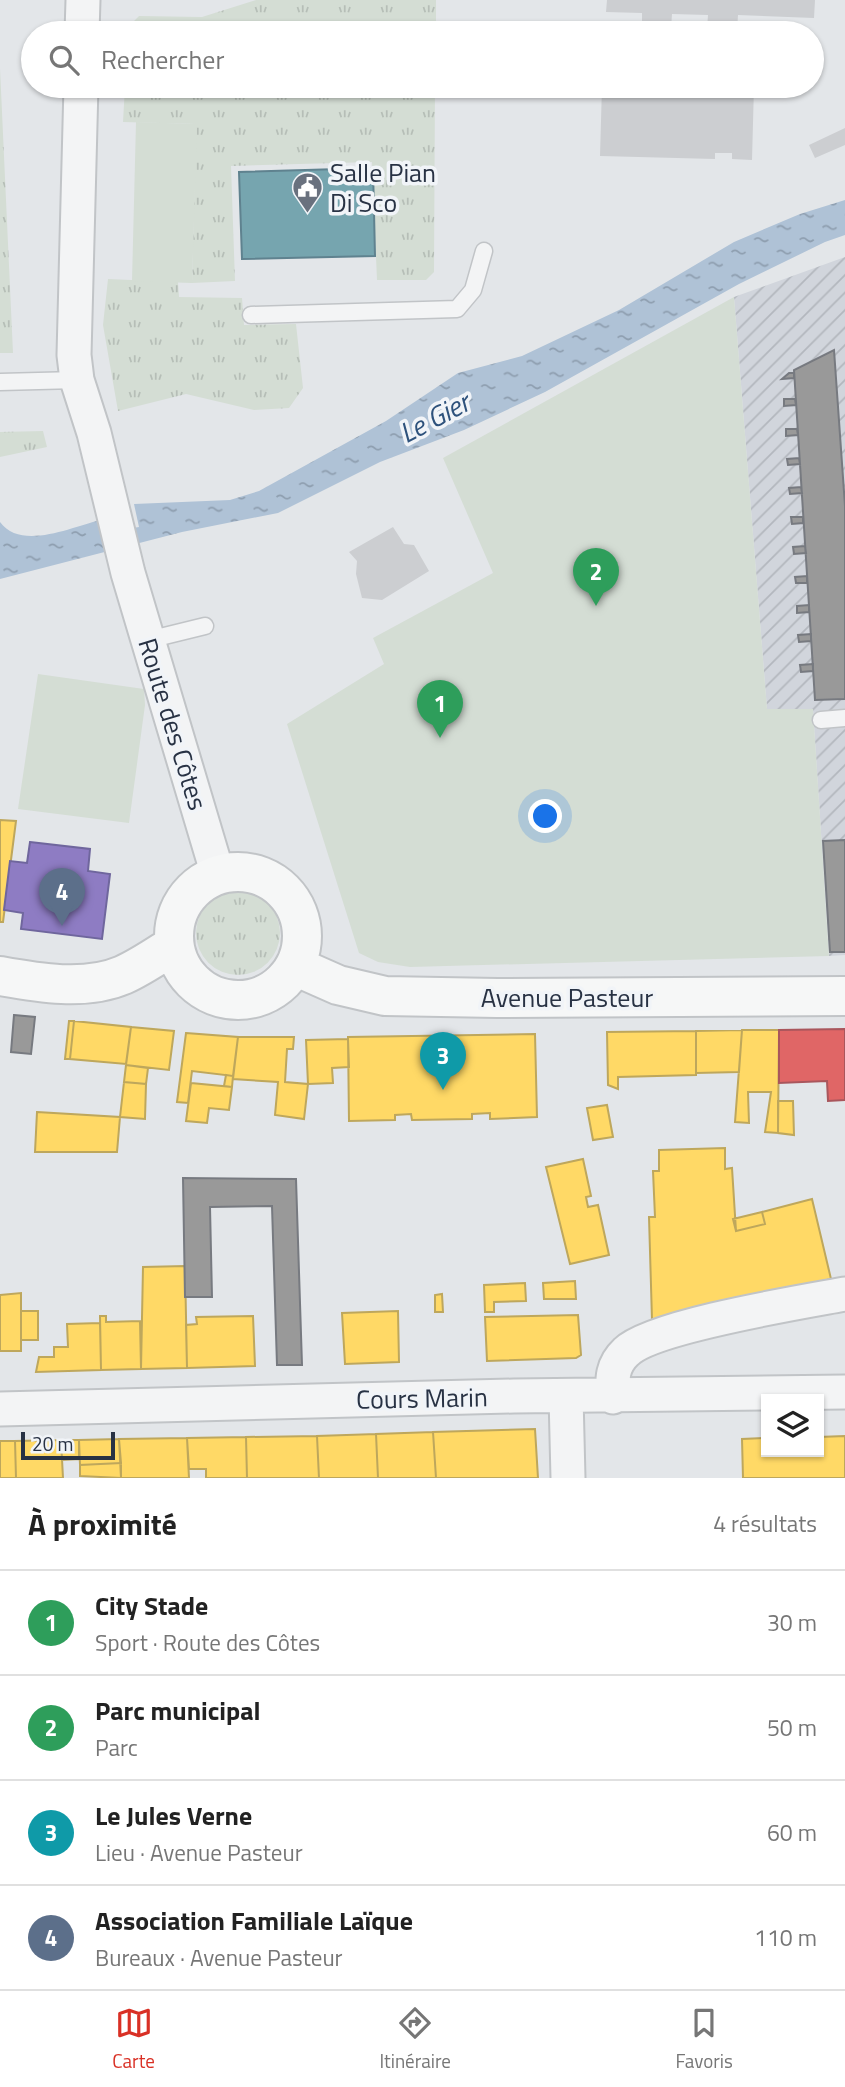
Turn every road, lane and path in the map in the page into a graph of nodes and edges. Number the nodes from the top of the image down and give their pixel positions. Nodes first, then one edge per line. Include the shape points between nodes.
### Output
1 (83, 0) edge
2 (82, 21) edge
3 (81, 98) edge
4 (484, 251) dead end
5 (251, 315) dead end
6 (77, 380) junction
7 (0, 382) edge
8 (205, 626) dead end
9 (148, 640) junction
10 (845, 718) edge
11 (821, 720) dead end
12 (218, 874) junction
13 (174, 945) junction
14 (295, 966) junction
15 (0, 976) edge
16 (845, 996) edge
17 (845, 1294) edge
18 (845, 1392) edge
19 (566, 1396) junction
20 (612, 1396) junction
21 (0, 1409) edge
22 (568, 1478) edge

1 - 2 street
3 - 6 street, Route des Côtes
4 - 5 lane via 473,290 457,309
6 - 7 lane
6 - 9 street, Route des Côtes
8 - 9 lane
9 - 12 street, Route des Côtes
10 - 11 lane
12 - 13 main road via 192,891 181,906
12 - 14 main road via 248,873 284,892 302,929
13 - 14 main road via 191,980 225,999 264,995 281,984
13 - 15 main road via 105,981 40,982
14 - 16 main road, Avenue Pasteur via 338,985 385,996
17 - 20 street via 712,1321 639,1342 617,1364
18 - 20 street, Cours Marin
19 - 20 street, Cours Marin
19 - 21 street, Cours Marin
19 - 22 street

